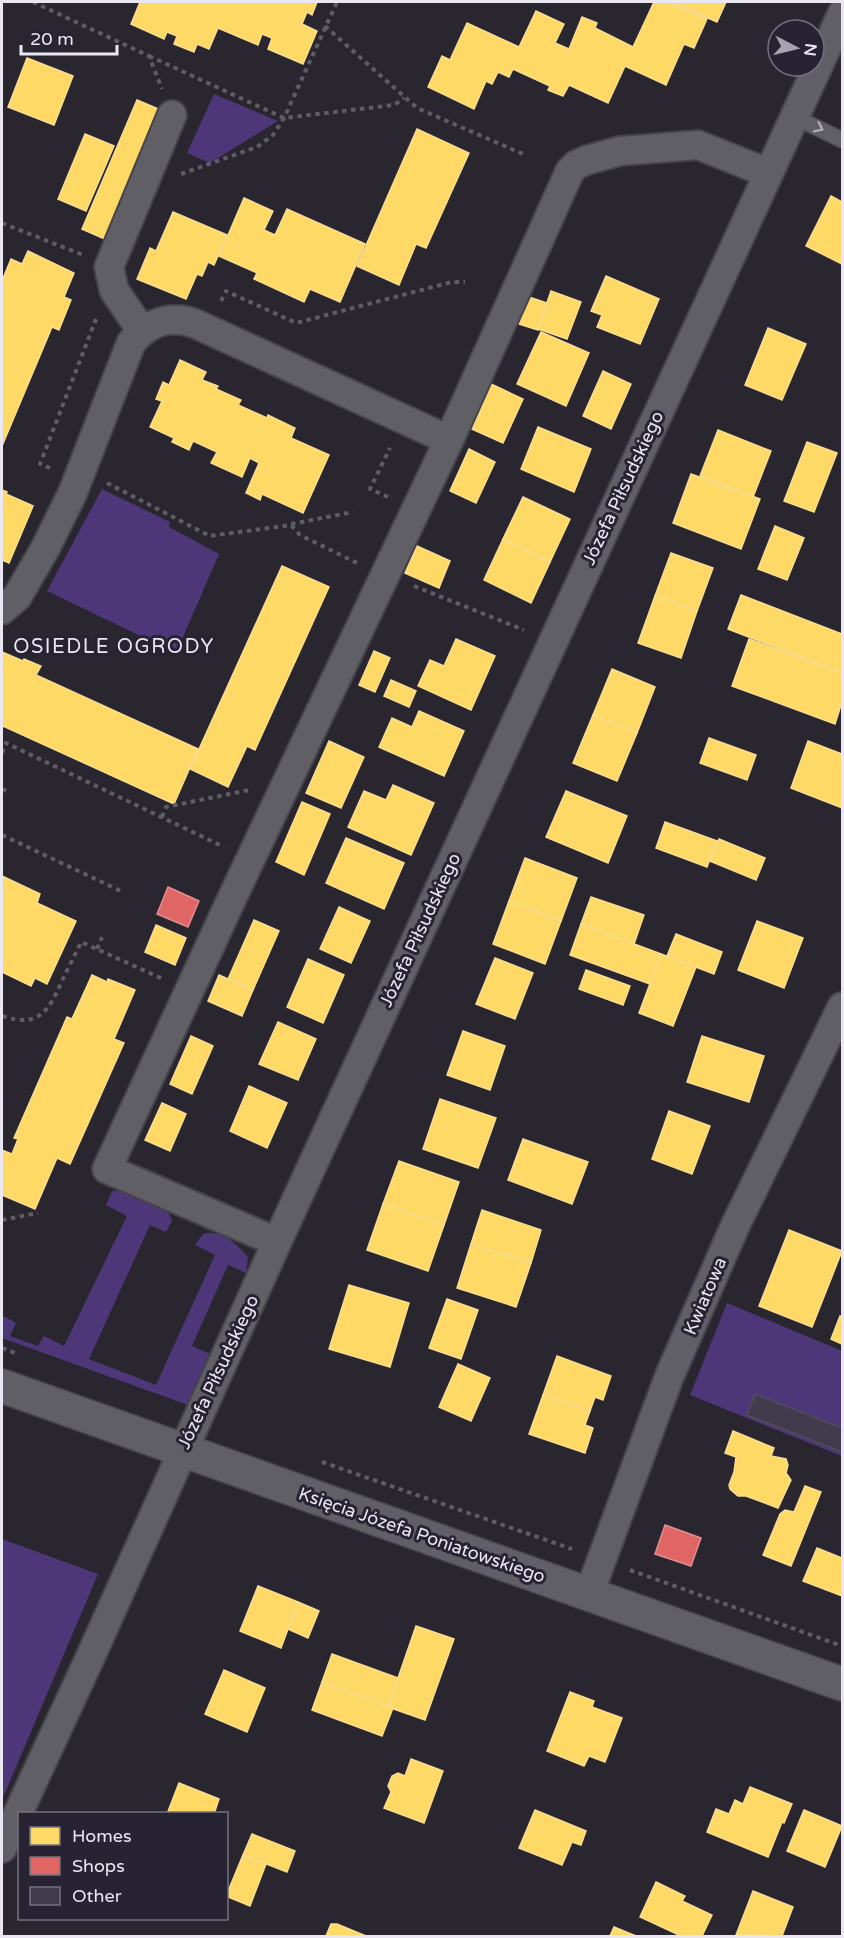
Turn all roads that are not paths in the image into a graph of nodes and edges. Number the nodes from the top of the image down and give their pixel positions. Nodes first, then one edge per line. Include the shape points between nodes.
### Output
1 (843, 14) edge
2 (171, 115) road end
3 (795, 117) junction
4 (843, 140) edge
5 (768, 172) junction
6 (141, 330) junction
7 (449, 440) junction
8 (2, 610) edge
9 (843, 1007) edge
10 (277, 1242) junction
11 (2, 1386) edge
12 (182, 1451) junction
13 (589, 1594) junction
14 (843, 1683) edge
15 (19, 1812) edge
16 (18, 1813) edge
17 (2, 1848) edge

1 - 3 street, Józefa Piłsudskiego
2 - 6 street via 109,267 114,290
3 -> 4 lane
3 - 5 street, Józefa Piłsudskiego
5 - 7 street via 698,145 620,151 576,165 562,188
5 - 10 street, Józefa Piłsudskiego
6 - 7 street via 166,321 187,320
6 - 8 street via 131,343 80,475 46,547 17,597
7 - 10 street via 107,1169
9 - 13 street, Kwiatowa via 735,1226 669,1377
10 - 12 street, Józefa Piłsudskiego
11 - 12 street, Księcia Józefa Poniatowskiego
12 - 13 street, Księcia Józefa Poniatowskiego
12 - 15 street, Józefa Piłsudskiego
13 - 14 street, Księcia Józefa Poniatowskiego
16 - 17 street, Józefa Piłsudskiego

